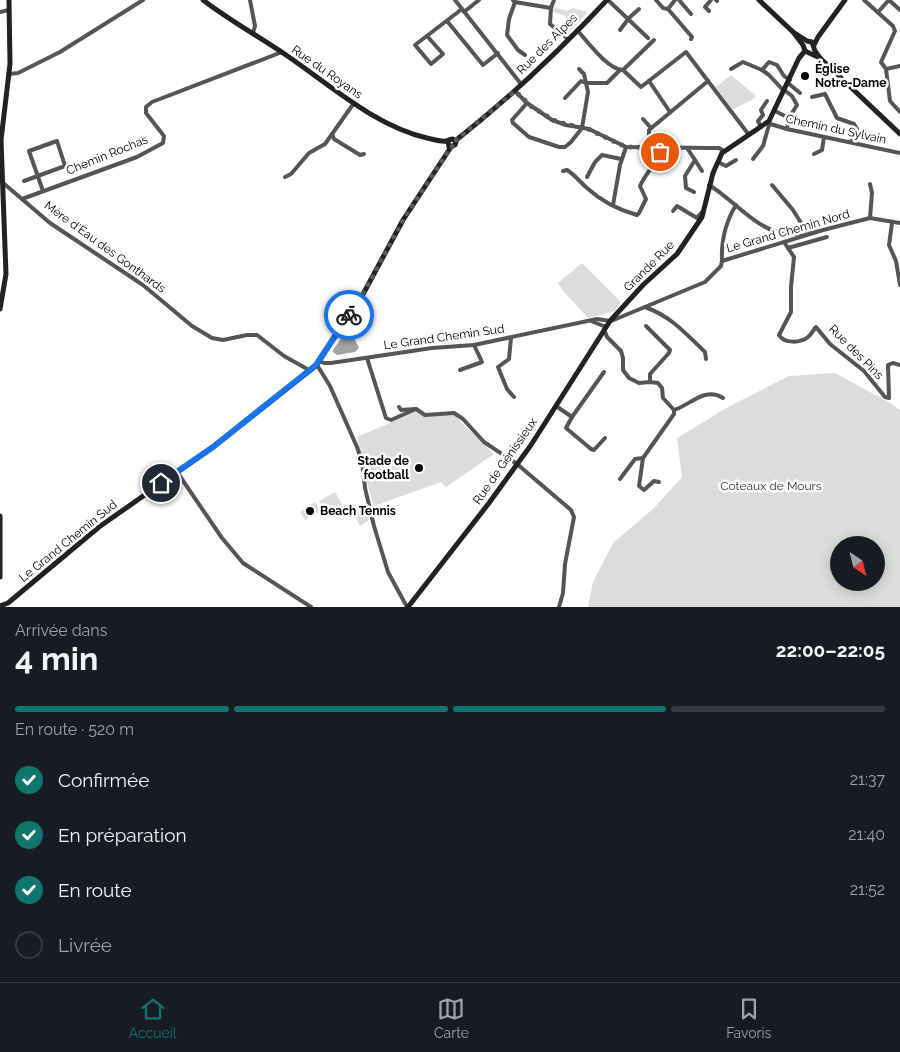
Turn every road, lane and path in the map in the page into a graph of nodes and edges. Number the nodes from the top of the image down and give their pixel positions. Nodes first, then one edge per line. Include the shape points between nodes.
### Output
1 (9, 0) edge
2 (143, 0) edge
3 (203, 0) edge
4 (250, 0) edge
5 (455, 0) edge
6 (479, 0) edge
7 (554, 0) edge
8 (608, 0) edge
9 (656, 0) edge
10 (675, 0) edge
11 (679, 0) edge
12 (711, 0) edge
13 (759, 0) edge
14 (837, 0) edge
15 (846, 0) edge
16 (864, 0) edge
17 (514, 1) edge
18 (842, 6) junction
19 (551, 8) junction
20 (639, 9) dead end
21 (668, 9) junction
22 (9, 10) junction
23 (463, 10) junction
24 (900, 10) edge
25 (709, 11) dead end
26 (0, 12) edge
27 (878, 12) junction
28 (690, 14) dead end
29 (629, 18) junction
30 (447, 20) junction
31 (577, 30) junction
32 (620, 30) dead end
33 (253, 33) junction
34 (427, 36) junction
35 (648, 38) dead end
36 (568, 39) junction
37 (691, 39) dead end
38 (654, 40) dead end
39 (809, 46) junction
40 (282, 52) junction
41 (498, 53) junction
42 (525, 55) dead end
43 (900, 66) edge
44 (579, 69) dead end
45 (731, 69) dead end
46 (886, 69) junction
47 (621, 70) junction
48 (762, 70) junction
49 (9, 74) junction
50 (649, 81) junction
51 (708, 81) junction
52 (789, 81) junction
53 (586, 83) junction
54 (521, 84) junction
55 (784, 90) junction
56 (515, 91) junction
57 (800, 93) dead end
58 (812, 97) dead end
59 (565, 98) dead end
60 (767, 101) dead end
61 (354, 102) junction
62 (527, 103) junction
63 (775, 111) junction
64 (670, 112) junction
65 (900, 112) edge
66 (789, 118) junction
67 (643, 119) dead end
68 (768, 124) junction
69 (761, 127) junction
70 (582, 128) junction
71 (651, 128) junction
72 (787, 129) junction
73 (332, 134) junction
74 (900, 134) edge
75 (750, 135) junction
76 (824, 137) junction
77 (448, 141) junction
78 (455, 141) junction
79 (851, 142) junction
80 (451, 147) junction
81 (626, 147) junction
82 (649, 147) junction
83 (661, 148) junction
84 (687, 148) junction
85 (724, 151) junction
86 (900, 153) edge
87 (364, 154) dead end
88 (814, 154) dead end
89 (621, 158) junction
90 (753, 159) dead end
91 (695, 160) junction
92 (736, 160) dead end
93 (718, 162) junction
94 (563, 171) dead end
95 (702, 171) dead end
96 (38, 176) junction
97 (285, 177) dead end
98 (587, 177) dead end
99 (24, 181) dead end
100 (2, 182) junction
101 (870, 184) dead end
102 (709, 185) junction
103 (772, 185) dead end
104 (44, 191) junction
105 (694, 192) dead end
106 (22, 199) junction
107 (736, 205) junction
108 (613, 206) junction
109 (703, 210) junction
110 (673, 211) dead end
111 (870, 218) junction
112 (892, 223) junction
113 (900, 223) edge
114 (821, 231) junction
115 (806, 232) junction
116 (827, 237) dead end
117 (784, 242) junction
118 (788, 248) junction
119 (896, 261) junction
120 (722, 262) junction
121 (900, 268) edge
122 (900, 284) edge
123 (646, 307) junction
124 (0, 309) edge
125 (610, 320) junction
126 (588, 321) junction
127 (646, 326) dead end
128 (605, 328) junction
129 (511, 338) junction
130 (598, 339) junction
131 (610, 340) junction
132 (474, 345) junction
133 (367, 358) junction
134 (706, 360) dead end
135 (319, 361) junction
136 (900, 365) edge
137 (460, 370) dead end
138 (308, 371) junction
139 (604, 372) dead end
140 (650, 382) junction
141 (514, 397) dead end
142 (723, 398) dead end
143 (556, 406) junction
144 (399, 407) dead end
145 (416, 409) junction
146 (674, 410) junction
147 (572, 417) junction
148 (605, 438) dead end
149 (643, 458) junction
150 (516, 464) junction
151 (177, 472) junction
152 (620, 479) dead end
153 (659, 482) dead end
154 (0, 516) edge
155 (0, 577) edge
156 (8, 603) junction
157 (0, 606) edge
158 (4, 607) edge
159 (311, 607) edge
160 (408, 607) edge
161 (559, 607) edge

1 - 22 street
2 - 49 street via 60,52 18,73
3 - 33 street, Rue du Royans
4 - 33 street via 256,26
5 - 23 street
6 - 23 street
7 - 19 street
8 - 29 street
8 - 31 street, Rue des Alpes
9 - 21 street
10 - 21 street
11 - 28 street
12 - 25 street via 705,7
13 - 39 street
14 - 18 street
15 - 18 street, Grande Rue
16 - 27 street
17 - 19 street
17 - 42 street via 507,35
18 - 39 street, Grande Rue
19 - 36 street via 550,24
20 - 29 street
21 - 37 street
22 - 26 street
22 - 49 street
23 - 30 street
23 - 41 street
24 - 27 street via 889,0
27 - 46 street via 895,31 881,62
29 - 32 street
29 - 35 street
30 - 34 street
30 - 41 street via 483,66
31 - 36 street, Rue des Alpes
31 - 47 street via 608,63
33 - 40 street, Rue du Royans
34 - 34 street via 415,45 431,64 443,54
36 - 54 street, Rue des Alpes
38 - 47 street
39 - 52 street, Grande Rue via 799,58
39 - 74 street
40 - 61 street, Rue du Royans
40 - 104 street, Chemin Rochas via 152,102 146,107 146,113 164,136 163,143 137,157
41 - 54 street
43 - 46 street
44 - 53 street
45 - 48 street via 743,62
46 - 65 street via 890,101
47 - 50 street via 641,87
47 - 53 street via 607,83
48 - 52 street via 769,62 777,65
48 - 55 street
49 - 100 street via 1,132
50 - 51 street via 686,52
50 - 64 street
51 - 64 street
51 - 75 street
52 - 55 street, Grande Rue
52 - 57 street
53 - 59 street via 581,81
53 - 70 street via 588,92
54 - 56 street, Rue des Alpes
55 - 63 street, Grande Rue
55 - 66 street via 797,105
56 - 62 street
56 - 78 street, Rue des Alpes
58 - 79 street via 825,94 837,118 854,124 856,129
60 - 69 street via 758,121
61 - 73 street
61 - 77 street, Rue du Royans via 396,129
62 - 70 street via 552,120
62 - 70 street via 512,123 529,137 562,148
63 - 66 street
63 - 68 street, Grande Rue
64 - 71 street
66 - 72 street
67 - 71 street
68 - 69 street, Grande Rue
68 - 72 street, Chemin du Sylvain
68 - 90 street via 763,146
69 - 75 street, Grande Rue
70 - 81 street
71 - 82 street
72 - 76 street, Chemin du Sylvain
73 - 87 street via 334,139 360,155
73 - 97 street via 325,144 309,153
75 - 85 street, Grande Rue
76 - 79 street, Chemin du Sylvain
76 - 88 street via 822,150
77 - 78 street
77 - 80 street
78 - 80 street
79 - 86 street, Chemin du Sylvain
80 - 135 street via 403,220 361,298
81 - 82 street
81 - 89 street
82 - 83 street
83 - 84 street
83 - 108 street via 640,186 646,199 639,213 635,215
84 - 85 street via 719,148
84 - 91 street
85 - 93 street, Grande Rue
89 - 98 street via 602,155
89 - 108 street
91 - 95 street
91 - 105 street via 685,176 686,188
92 - 93 street via 726,166
93 - 102 street, Grande Rue
94 - 108 street via 578,177
96 - 96 street via 29,152 57,141 66,166
96 - 99 street
96 - 104 street
100 - 106 street, Mère d'Eau des Gonthards
100 - 124 street via 6,260
101 - 111 street
102 - 107 street
102 - 109 street, Grande Rue
103 - 115 street
104 - 106 street, Chemin Rochas
106 - 138 street, Mère d'Eau des Gonthards via 50,223 142,285 192,326 212,338 223,340 257,335
107 - 115 street via 775,231 786,234
107 - 120 street via 723,233
109 - 110 street via 696,218 677,206
109 - 125 street, Grande Rue via 702,217 672,260
111 - 112 street, Le Grand Chemin Nord
111 - 114 street, Le Grand Chemin Nord
112 - 113 street, Le Grand Chemin Nord
112 - 119 street via 889,246
114 - 115 street
114 - 117 street, Le Grand Chemin Nord
116 - 118 street
117 - 118 street, Rue des Pins
117 - 120 street, Le Grand Chemin Nord
118 - 136 street, Rue des Pins via 794,257 791,312 779,335 781,339 803,340 816,327 889,398 888,365
119 - 121 street
119 - 122 street
120 - 123 street, Le Grand Chemin Nord via 706,282
123 - 125 street, Le Grand Chemin Nord
123 - 134 street via 671,320 705,352
125 - 126 street, Le Grand Chemin Sud
125 - 128 street, Rue de Génissieux
126 - 128 street
126 - 129 street, Le Grand Chemin Sud
127 - 140 street via 670,350 650,374
128 - 130 street, Rue de Génissieux
128 - 131 street
129 - 132 street, Le Grand Chemin Sud
129 - 141 street via 509,359 498,367
130 - 131 street
130 - 143 street, Rue de Génissieux
131 - 140 street via 622,351 626,375 634,382
132 - 133 street, Le Grand Chemin Sud
132 - 137 street via 482,362
133 - 135 street, Le Grand Chemin Sud via 331,363
133 - 145 street via 386,418 391,420
135 - 138 street, Le Grand Chemin Sud
135 - 160 street via 362,462 365,488 385,563
138 - 151 street, Le Grand Chemin Sud
139 - 147 street
140 - 146 street via 660,385 663,398
142 - 146 street via 699,397
143 - 147 street
143 - 150 street, Rue de Génissieux
144 - 145 street via 401,410
145 - 150 street via 425,415 454,413 484,442
146 - 149 street
147 - 148 street via 566,428 591,449 597,448
149 - 152 street via 635,459
149 - 153 street via 639,486 644,490 654,481
150 - 160 street, Rue de Génissieux via 490,503
150 - 161 street via 571,510 574,517 565,564 564,593
151 - 156 street, Le Grand Chemin Sud via 99,527
151 - 159 street via 222,538 244,563
154 - 155 street
156 - 157 street, Le Grand Chemin Sud
156 - 158 street

